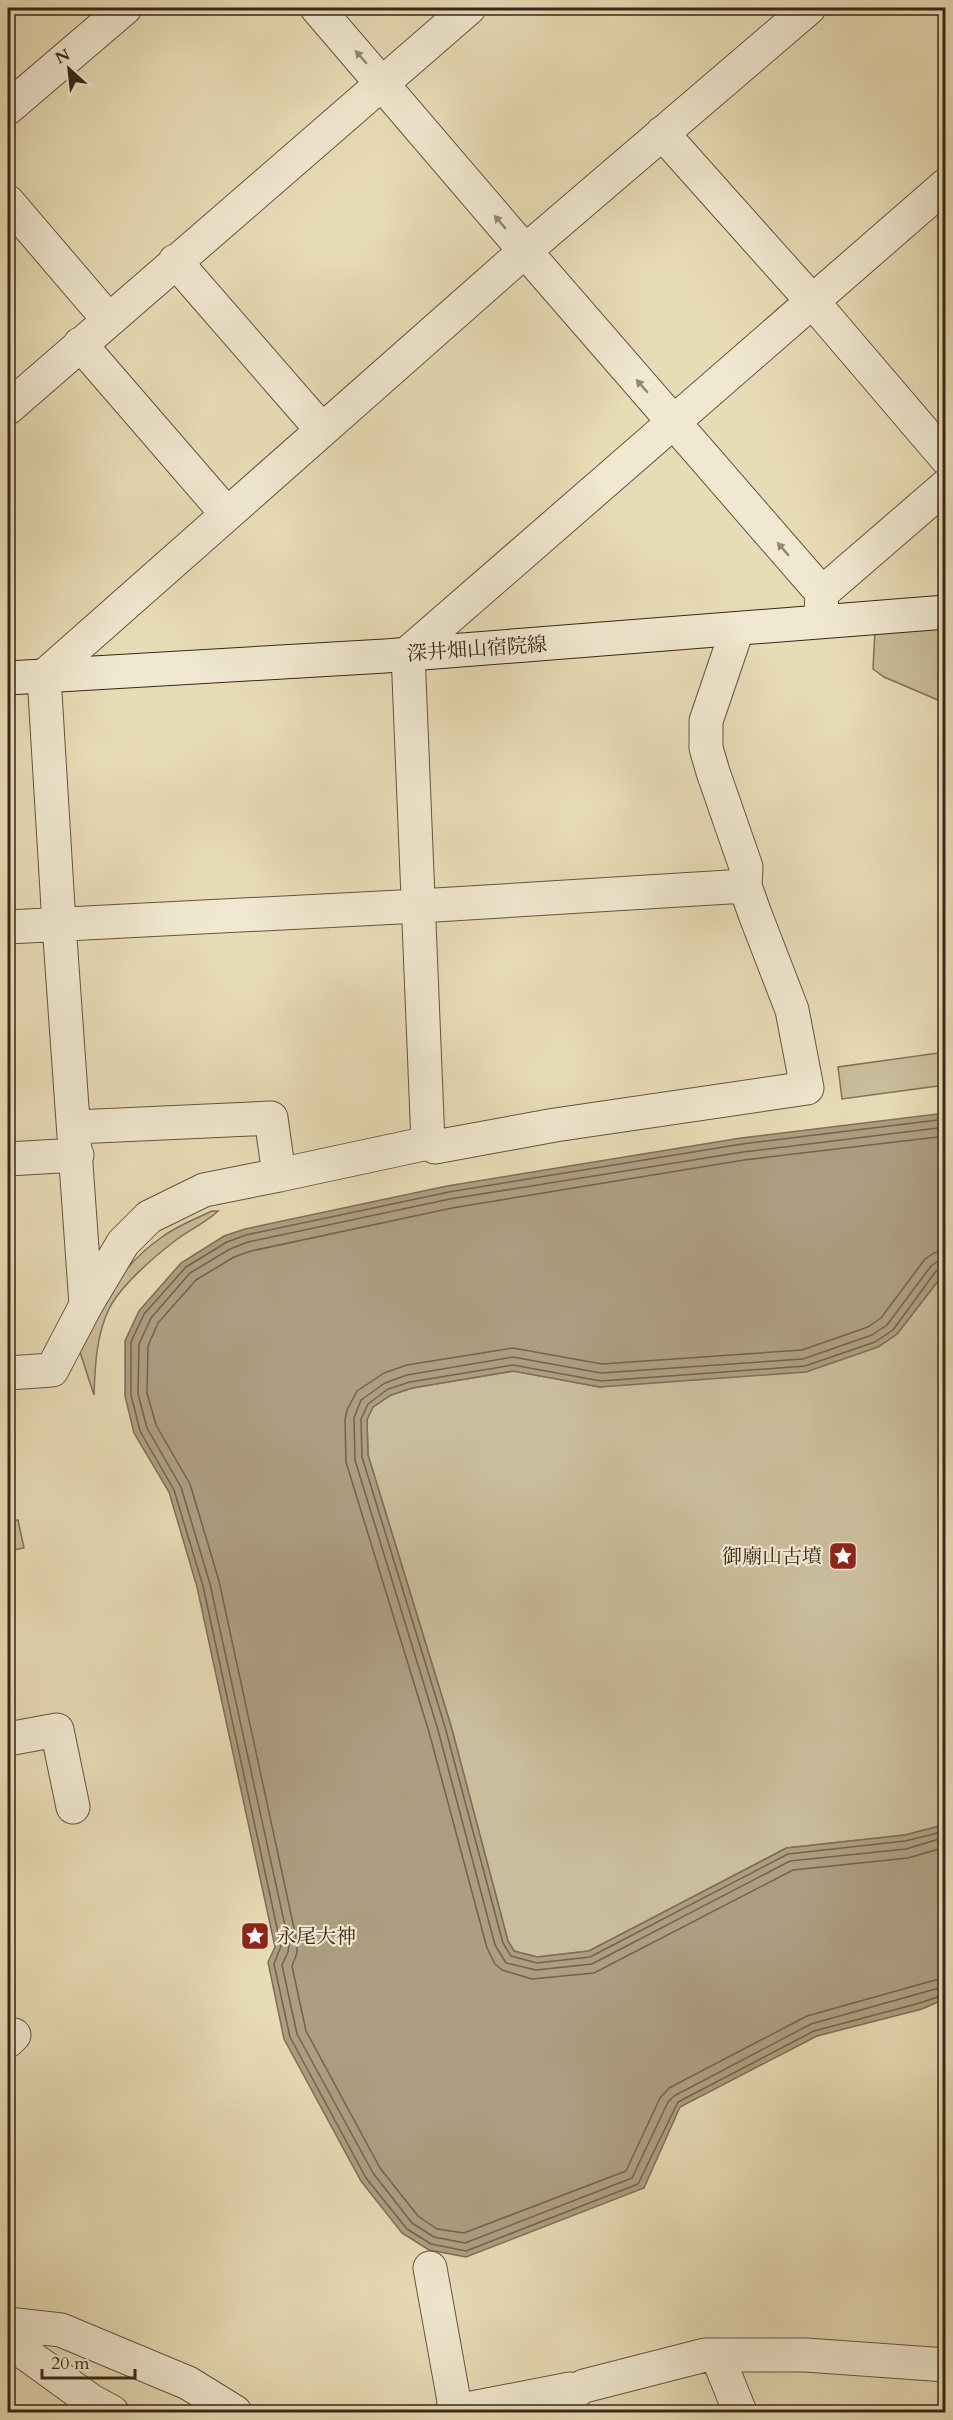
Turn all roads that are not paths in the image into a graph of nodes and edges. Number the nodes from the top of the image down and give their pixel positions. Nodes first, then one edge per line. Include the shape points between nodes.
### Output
1 (125, 8) edge
2 (317, 8) edge
3 (469, 8) edge
4 (809, 8) edge
5 (382, 82) junction
6 (8, 108) edge
7 (662, 133) junction
8 (945, 185) edge
9 (8, 202) edge
10 (525, 251) junction
11 (175, 261) junction
12 (812, 301) junction
13 (108, 319) junction
14 (80, 344) junction
15 (8, 408) edge
16 (674, 423) junction
17 (322, 430) junction
18 (945, 458) edge
19 (945, 486) edge
20 (227, 514) junction
21 (821, 608) junction
22 (945, 612) edge
23 (737, 630) junction
24 (408, 653) junction
25 (44, 676) junction
26 (8, 678) edge
27 (745, 886) junction
28 (419, 906) junction
29 (58, 924) junction
30 (8, 927) edge
31 (76, 1141) junction
32 (428, 1143) junction
33 (8, 1159) edge
34 (279, 1175) junction
35 (86, 1305) junction
36 (8, 1374) edge
37 (8, 1739) edge
38 (73, 1807) dead end
39 (430, 2268) dead end
40 (8, 2324) edge
41 (8, 2341) edge
42 (717, 2355) junction
43 (945, 2365) edge
44 (584, 2386) junction
45 (112, 2412) edge
46 (235, 2412) edge
47 (454, 2412) edge
48 (544, 2412) edge
49 (740, 2412) edge

1 - 6 street
5 -> 2 street
3 - 5 street
4 - 7 street
10 -> 5 street
5 - 11 street
7 - 10 street
7 - 12 street
8 - 12 street
9 - 13 street
16 -> 10 street
10 - 17 street
11 - 13 street
11 - 17 street
12 - 16 street
12 - 18 street
13 - 14 street
14 - 15 street
14 - 20 street
21 -> 16 street
16 - 24 street
17 - 20 street
19 - 21 street
20 - 25 street
21 - 22 street, 深井畑山宿院線
21 - 23 street, 深井畑山宿院線
23 - 24 street, 深井畑山宿院線
23 - 27 street via 706,721 706,748 746,867
24 - 25 street, 深井畑山宿院線
24 - 28 street
25 - 26 street, 深井畑山宿院線
25 - 29 street
27 - 28 street
27 - 32 street via 792,1010 807,1088 435,1147
28 - 29 street
28 - 32 street
29 - 30 street
29 - 31 street
31 - 33 street
31 - 34 street via 271,1118
31 - 35 street
32 - 34 street
34 - 35 street via 204,1190 149,1217 123,1243
35 - 36 street via 52,1370
37 - 38 street via 57,1730
39 - 47 street
40 - 46 street via 61,2330 188,2384
41 - 45 street
42 - 43 street via 806,2355
42 - 44 street
42 - 49 street
44 - 47 street
44 - 48 street

